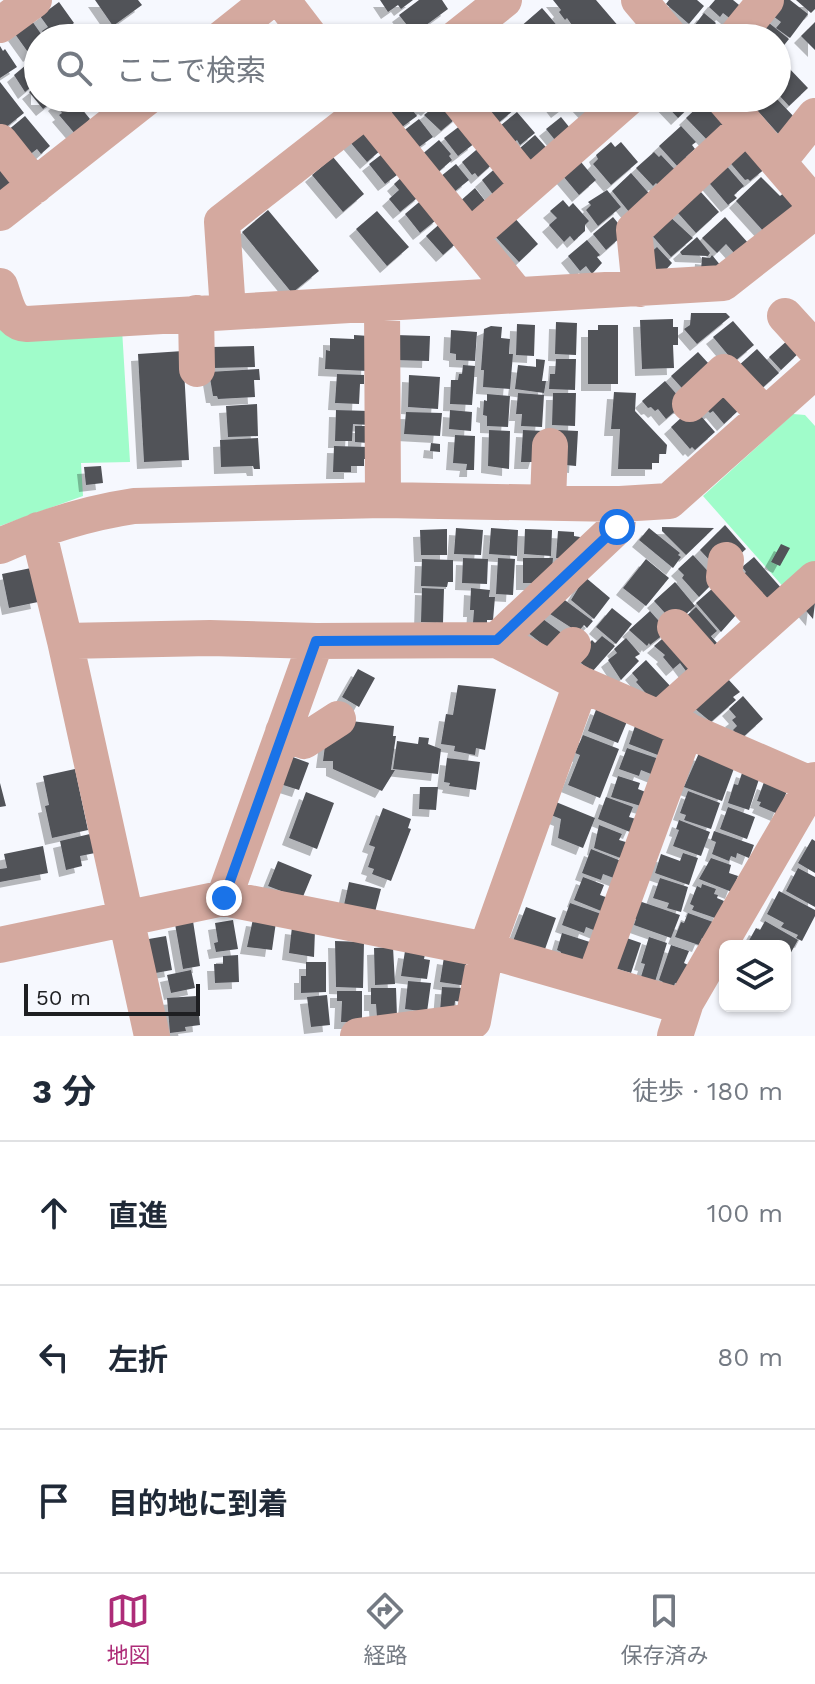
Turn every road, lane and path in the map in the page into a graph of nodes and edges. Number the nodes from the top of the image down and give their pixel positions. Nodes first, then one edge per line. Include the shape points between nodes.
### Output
1 (270, 0) edge
2 (282, 0) edge
3 (504, 0) edge
4 (766, 0) edge
5 (240, 24) edge
6 (300, 24) edge
7 (474, 24) edge
8 (746, 24) edge
9 (128, 112) edge
10 (356, 112) edge
11 (376, 112) edge
12 (468, 112) edge
13 (612, 112) edge
14 (734, 112) edge
15 (815, 116) edge
16 (746, 126) junction
17 (0, 142) edge
18 (779, 161) junction
19 (528, 185) junction
20 (35, 186) junction
21 (815, 208) edge
22 (0, 213) edge
23 (471, 236) junction
24 (0, 286) edge
25 (640, 289) junction
26 (517, 295) junction
27 (382, 303) junction
28 (212, 312) junction
29 (785, 316) dead end
30 (815, 349) edge
31 (197, 369) dead end
32 (809, 389) edge
33 (690, 404) dead end
34 (765, 415) junction
35 (550, 446) dead end
36 (383, 500) junction
37 (548, 502) junction
38 (620, 504) junction
39 (38, 530) junction
40 (0, 546) edge
41 (726, 560) dead end
42 (815, 579) edge
43 (766, 623) junction
44 (675, 627) dead end
45 (497, 640) junction
46 (65, 641) junction
47 (316, 641) junction
48 (568, 666) junction
49 (713, 670) junction
50 (338, 719) dead end
51 (674, 723) junction
52 (283, 732) junction
53 (814, 784) edge
54 (224, 898) junction
55 (125, 917) junction
56 (0, 945) edge
57 (486, 950) junction
58 (594, 980) junction
59 (686, 1002) junction
60 (152, 1036) edge
61 (358, 1036) edge
62 (675, 1036) edge

1 - 5 street
2 - 6 street
3 - 7 street
4 - 8 street
9 - 20 street
10 - 28 street via 222,222
11 - 23 street
12 - 19 street
13 - 19 street
14 - 16 street
15 - 18 street
16 - 18 street
16 - 25 street via 634,230
17 - 20 street
18 - 21 street
19 - 23 street
20 - 22 street
21 - 25 street via 723,283
23 - 26 street
24 - 28 street via 18,323
25 - 26 street
26 - 27 street
27 - 28 street
27 - 36 street
28 - 31 street
29 - 30 street
32 - 34 street
33 - 34 street via 724,372
34 - 38 street via 669,501
35 - 37 street
36 - 37 street
36 - 39 street via 134,506
37 - 38 street
38 - 45 street via 617,527
39 - 40 street
39 - 46 street
41 - 43 street via 724,577
42 - 43 street
43 - 49 street
44 - 49 street
45 - 47 street
45 - 48 street
46 - 47 street
46 - 55 street
47 - 52 street
48 - 51 street
48 - 57 street
49 - 51 street
50 - 52 street via 304,741
51 - 53 street
51 - 58 street
52 - 54 street
53 - 59 street
54 - 55 street
54 - 57 street
55 - 56 street
55 - 60 street
57 - 58 street
57 - 61 street via 473,1021
58 - 59 street via 674,1004
59 - 62 street

